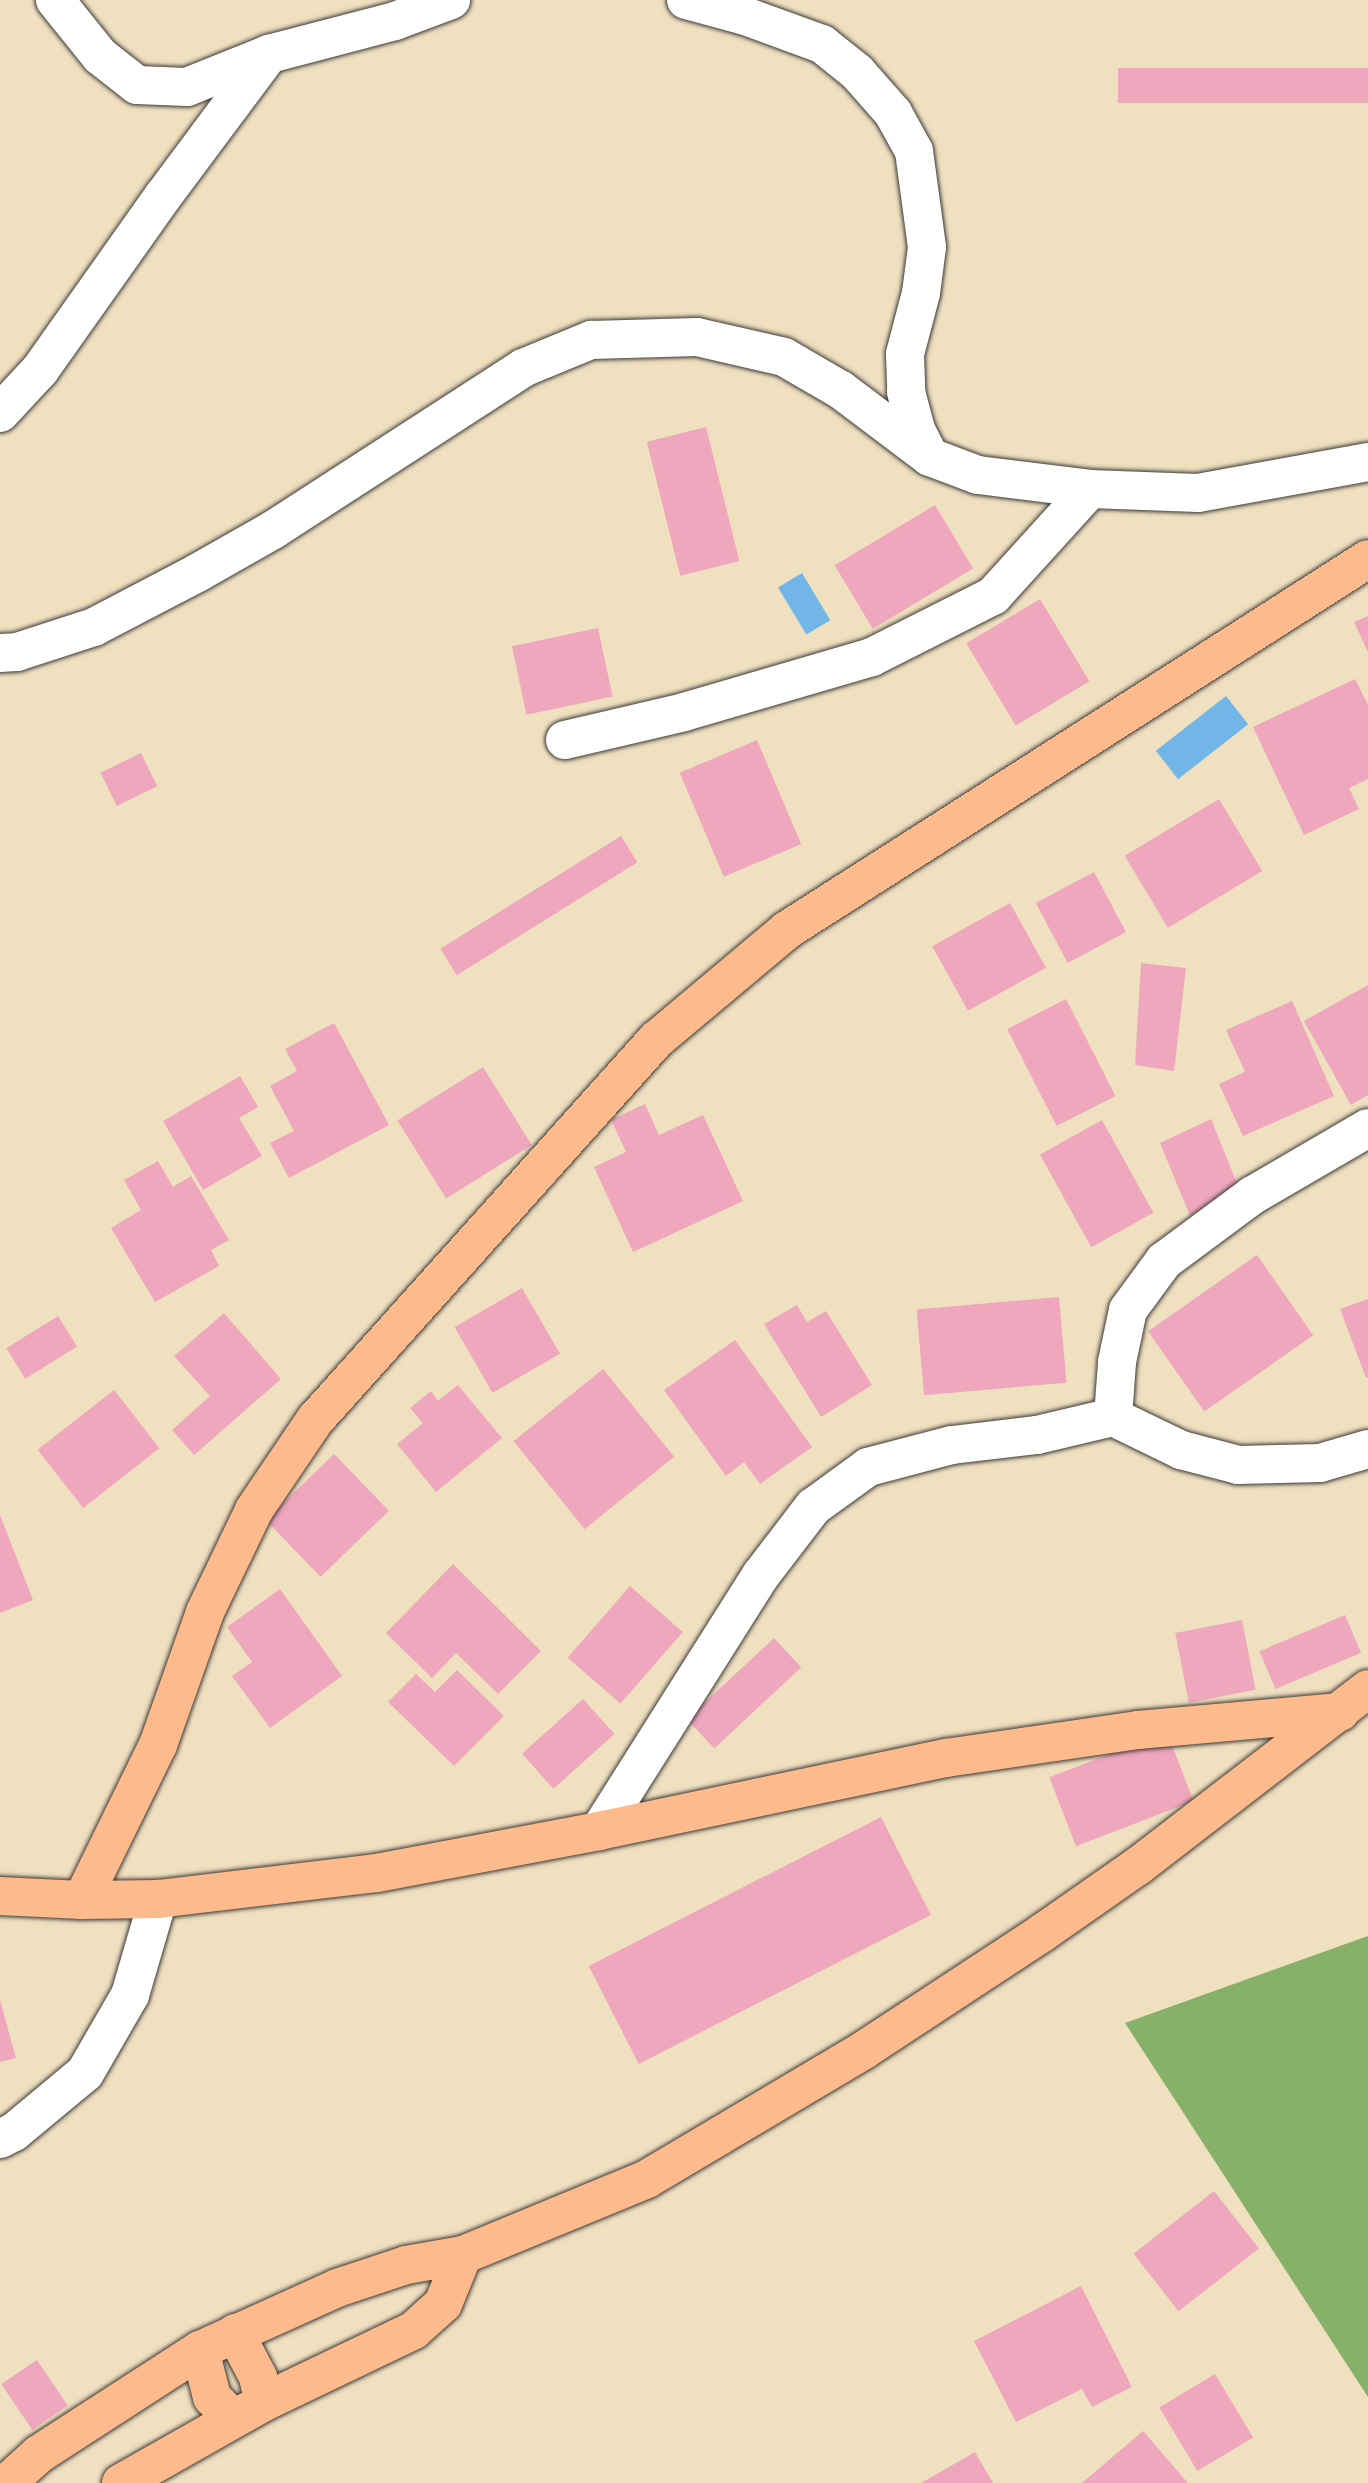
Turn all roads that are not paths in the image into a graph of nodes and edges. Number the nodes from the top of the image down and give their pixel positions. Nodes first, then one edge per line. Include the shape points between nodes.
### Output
1 (55, 0) edge
2 (451, 0) edge
3 (686, 0) edge
4 (269, 54) junction
5 (0, 413) edge
6 (930, 457) junction
7 (1368, 462) edge
8 (1090, 489) junction
9 (1368, 559) edge
10 (0, 653) edge
11 (565, 740) dead end
12 (1368, 1128) edge
13 (1113, 1417) junction
14 (1368, 1448) edge
15 (1354, 1700) edge
16 (599, 1831) junction
17 (0, 1896) edge
18 (158, 1899) junction
19 (82, 1900) junction
20 (0, 2139) edge
21 (463, 2255) junction
22 (235, 2333) junction
23 (200, 2350) junction
24 (248, 2410) junction
25 (8, 2483) edge
26 (121, 2483) edge

1 - 4 street via 100,56 137,85 187,87
2 - 4 street via 395,21
3 - 6 street via 822,44 857,72 893,113 914,151 927,247 905,354 906,392 916,430
4 - 5 street via 40,370
6 - 8 street via 978,475
6 - 10 street via 841,390 784,357 696,337 591,340 523,368 273,530 199,572 94,626 17,652
7 - 8 street via 1198,493
8 - 11 street via 993,596 872,657 684,712
9 - 19 main road via 787,930 656,1040 314,1420 254,1510 205,1612 158,1745
12 - 13 street via 1253,1195 1164,1261 1128,1310 1117,1362
13 - 14 street via 1181,1450 1238,1465 1320,1463
13 - 16 street via 1037,1435 952,1445 868,1467 813,1507 761,1575
15 - 16 main road via 946,1758
15 - 21 main road via 1138,1866 864,2050 647,2179
16 - 18 main road via 377,1873
17 - 19 main road
18 - 19 main road
18 - 20 street via 130,1995 85,2073
21 - 22 main road via 406,2265 337,2288
21 - 24 main road via 443,2305 414,2330
22 - 23 main road
22 - 24 main road via 258,2376
23 - 24 main road via 212,2396
23 - 25 main road via 50,2446
24 - 26 main road

